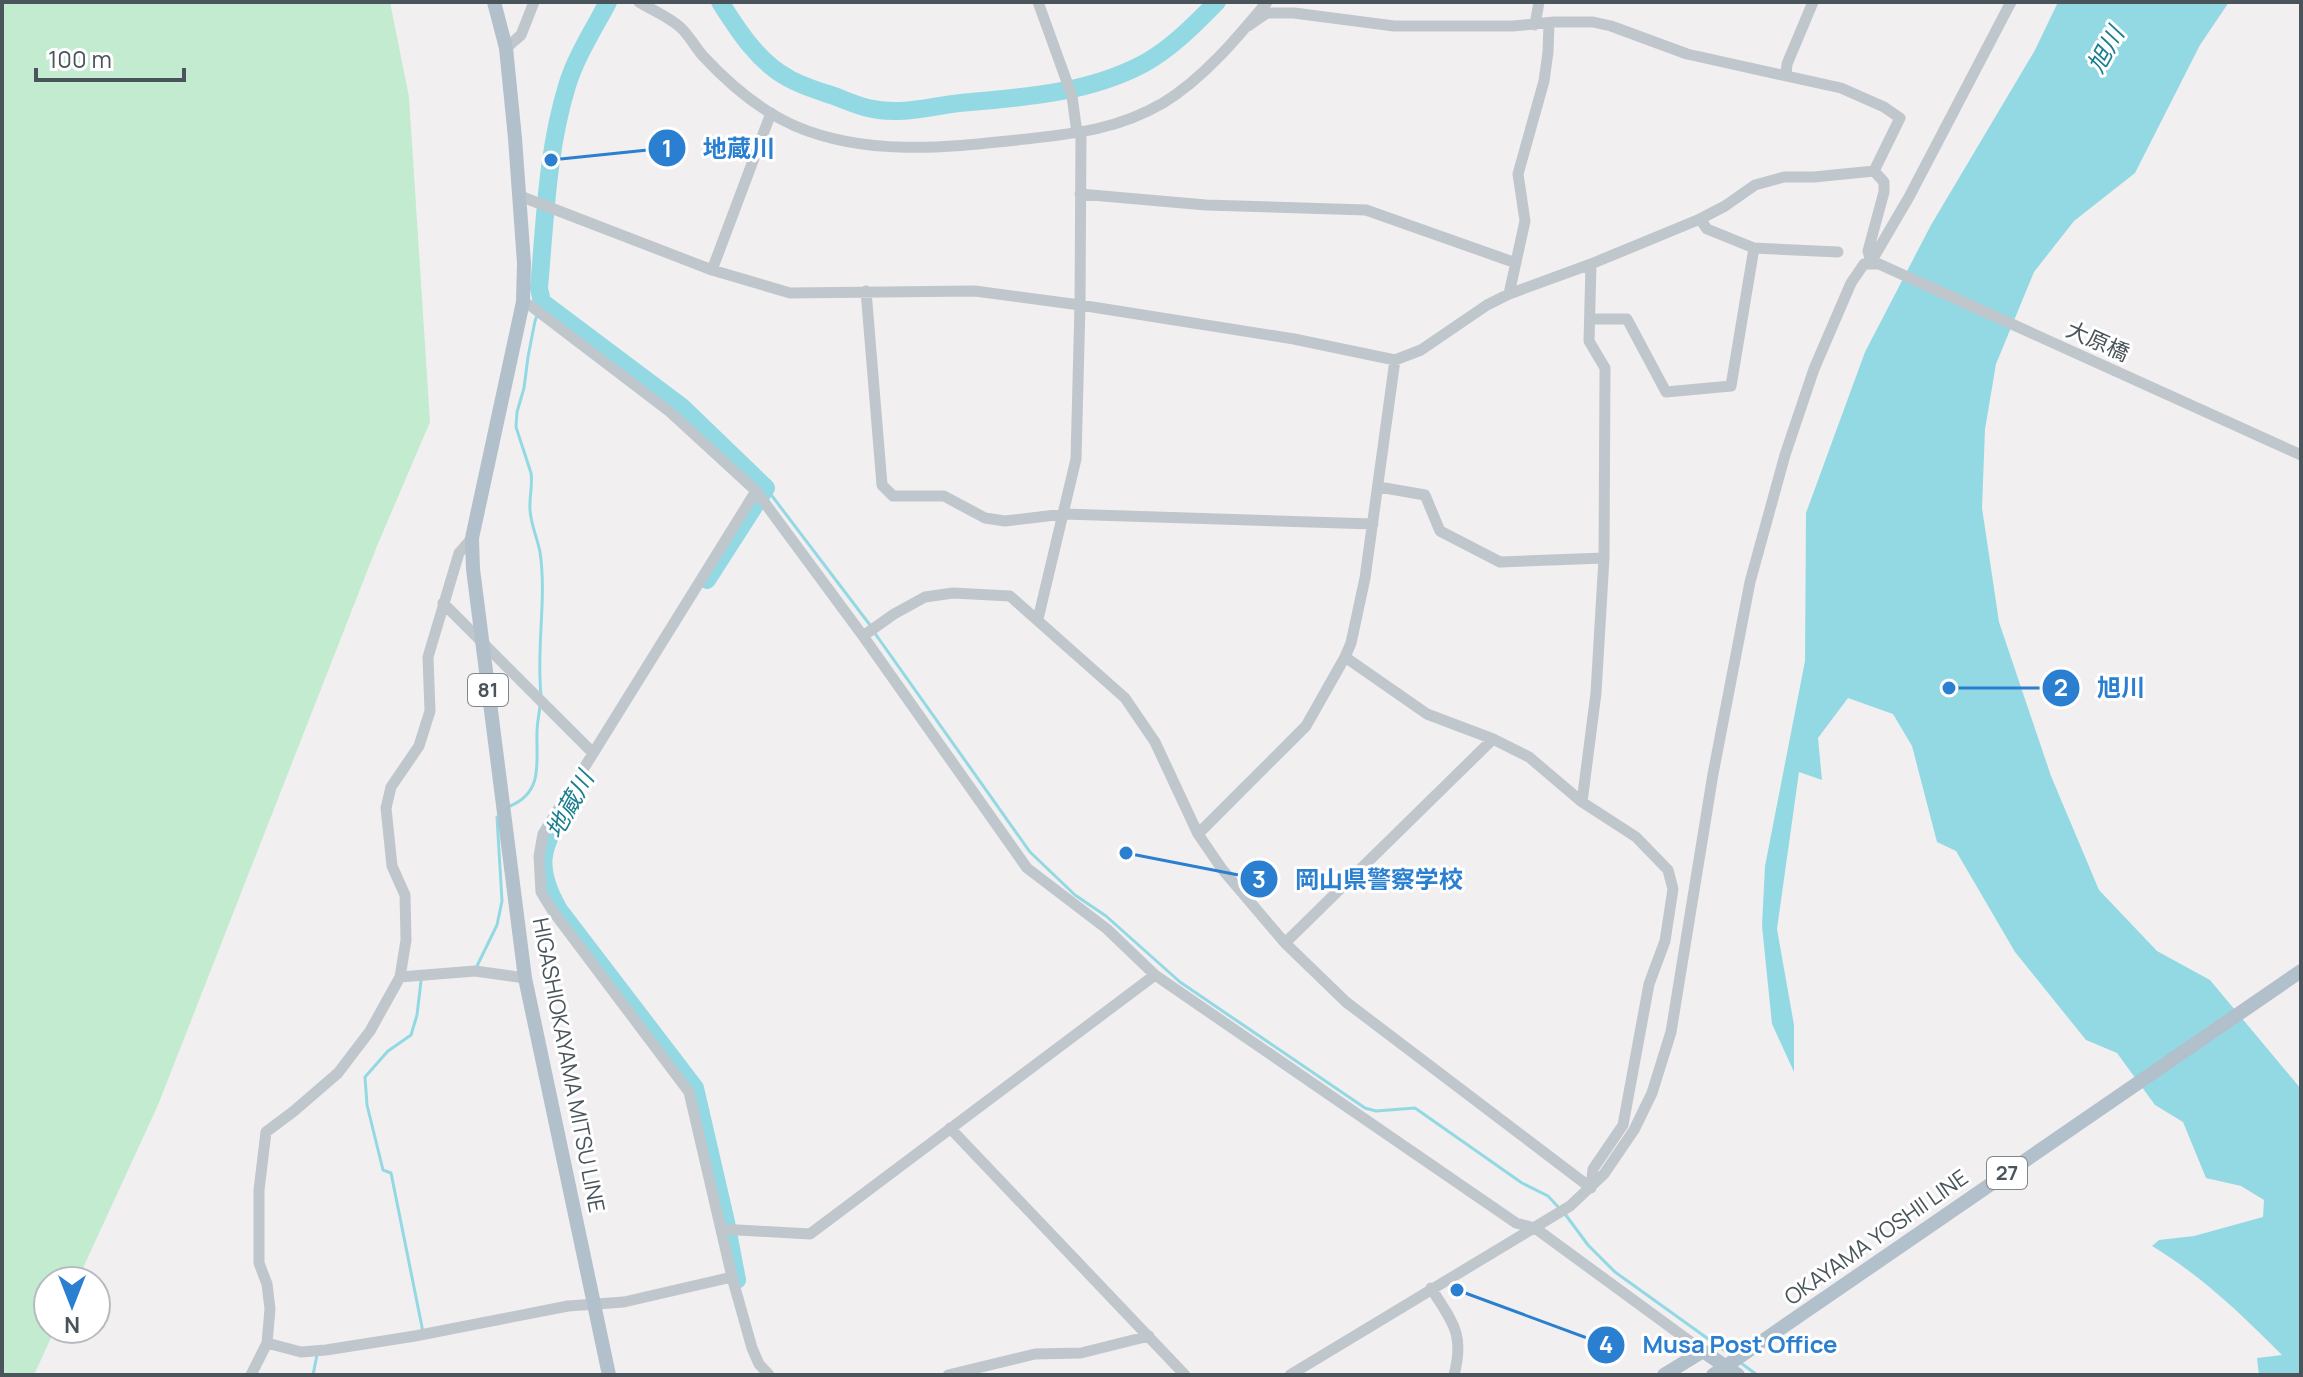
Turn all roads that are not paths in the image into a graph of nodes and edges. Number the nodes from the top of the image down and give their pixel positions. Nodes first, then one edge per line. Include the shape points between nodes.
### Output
1 (494, 2) edge
2 (534, 2) edge
3 (639, 2) edge
4 (1038, 2) edge
5 (1267, 2) edge
6 (1539, 2) edge
7 (1813, 2) edge
8 (2011, 2) edge
9 (1549, 23) junction
10 (1535, 25) junction
11 (1248, 26) junction
12 (506, 48) junction
13 (1786, 75) junction
14 (771, 113) junction
15 (1079, 133) junction
16 (1874, 171) junction
17 (1080, 194) junction
18 (520, 196) junction
19 (1700, 219) junction
20 (1754, 248) junction
21 (1838, 252) dead end
22 (1516, 263) junction
23 (1875, 263) junction
24 (1591, 264) junction
25 (712, 270) junction
26 (866, 291) junction
27 (1509, 294) junction
28 (523, 302) junction
29 (1080, 305) junction
30 (1590, 319) junction
31 (1395, 360) junction
32 (2301, 455) edge
33 (1379, 487) junction
34 (756, 491) junction
35 (1064, 514) junction
36 (1373, 524) junction
37 (472, 538) junction
38 (1604, 558) junction
39 (443, 603) junction
40 (1038, 619) junction
41 (863, 636) junction
42 (483, 642) junction
43 (1345, 657) junction
44 (1493, 739) junction
45 (593, 753) junction
46 (1582, 802) junction
47 (1198, 834) junction
48 (1285, 943) junction
49 (2301, 971) edge
50 (1155, 975) junction
51 (400, 977) junction
52 (525, 978) junction
53 (950, 1128) junction
54 (1591, 1188) junction
55 (1535, 1228) junction
56 (721, 1229) junction
57 (732, 1277) junction
58 (1431, 1288) junction
59 (595, 1304) junction
60 (1149, 1336) junction
61 (267, 1343) junction
62 (1703, 1351) junction
63 (251, 1375) edge
64 (609, 1375) edge
65 (769, 1375) edge
66 (948, 1375) edge
67 (1185, 1375) edge
68 (1290, 1375) edge
69 (1454, 1375) edge
70 (1664, 1375) edge
71 (1713, 1375) edge
72 (1738, 1375) edge

1 - 12 main road, HIGASHIOKAYAMA MITSU LINE / 81
2 - 12 street via 521,35
3 - 14 street via 680,27 723,75
4 - 15 street via 1072,96
5 - 11 street
6 - 10 street
7 - 13 street
8 - 23 street
9 - 10 street
9 - 13 street via 1593,22 1687,54
9 - 22 street via 1544,81 1518,174 1525,221
10 - 11 street via 1394,26 1267,13
11 - 15 street via 1165,102 1132,119
12 - 18 main road, HIGASHIOKAYAMA MITSU LINE / 81
13 - 16 street via 1841,88 1900,118
14 - 15 street via 834,138 890,147 950,147
14 - 25 street
15 - 17 street
16 - 19 street via 1769,181
16 - 23 street via 1884,182 1868,251
17 - 22 street via 1366,210
17 - 29 street
18 - 25 street
18 - 28 main road, HIGASHIOKAYAMA MITSU LINE / 81
19 - 20 street via 1707,229
19 - 24 street
20 - 21 street
20 - 30 street via 1731,386 1666,392 1627,319
22 - 27 street
23 - 32 street, 大原橋
23 - 54 street via 1864,264 1851,283 1814,369 1750,582 1671,1032 1634,1130
24 - 27 street
24 - 30 street
25 - 26 street via 790,293
26 - 29 street via 975,291
26 - 35 street via 882,485 893,496 944,496 985,518 1005,521
27 - 31 street via 1421,350
28 - 34 street via 670,412
28 - 37 main road, HIGASHIOKAYAMA MITSU LINE / 81
29 - 31 street
29 - 35 street via 1076,459
30 - 38 street via 1589,341 1605,368
31 - 33 street
33 - 36 street
33 - 38 street via 1425,495 1440,531 1500,562
34 - 41 street
34 - 45 street
35 - 36 street
35 - 40 street
36 - 43 street
37 - 39 street via 459,553
37 - 42 main road, HIGASHIOKAYAMA MITSU LINE / 81
38 - 46 street via 1596,693
39 - 42 street
39 - 51 street via 428,657 430,711 419,746 391,787 386,808 392,866 405,895
40 - 41 street via 1010,596 953,593 925,597
40 - 47 street via 1125,698 1155,742
41 - 50 street via 1027,868 1107,929
42 - 45 street
42 - 52 main road, HIGASHIOKAYAMA MITSU LINE / 81
43 - 44 street via 1427,714
43 - 47 street via 1306,726
44 - 46 street via 1529,757
44 - 48 street
45 - 56 street via 543,834 541,892 689,1092
46 - 54 street via 1636,837 1668,870 1673,889 1623,1125 1593,1169
47 - 48 street
48 - 54 street via 1346,1002
49 - 71 main road, OKAYAMA YOSHII LINE / 27, bridge
50 - 53 street
50 - 55 street via 1516,1223
51 - 52 street via 475,971
51 - 61 street via 370,1031 338,1073 266,1132 259,1263 270,1309
52 - 59 main road, HIGASHIOKAYAMA MITSU LINE / 81
53 - 56 street via 810,1234
53 - 60 street
54 - 55 street
55 - 58 street
55 - 62 street
56 - 57 street
57 - 59 street
57 - 65 street via 752,1348
58 - 68 street
58 - 69 street via 1459,1339
59 - 61 street via 326,1350 301,1352
59 - 64 main road, HIGASHIOKAYAMA MITSU LINE / 81
60 - 66 street via 1081,1353 1035,1354
60 - 67 street
61 - 63 street
62 - 70 main road
62 - 72 main road

